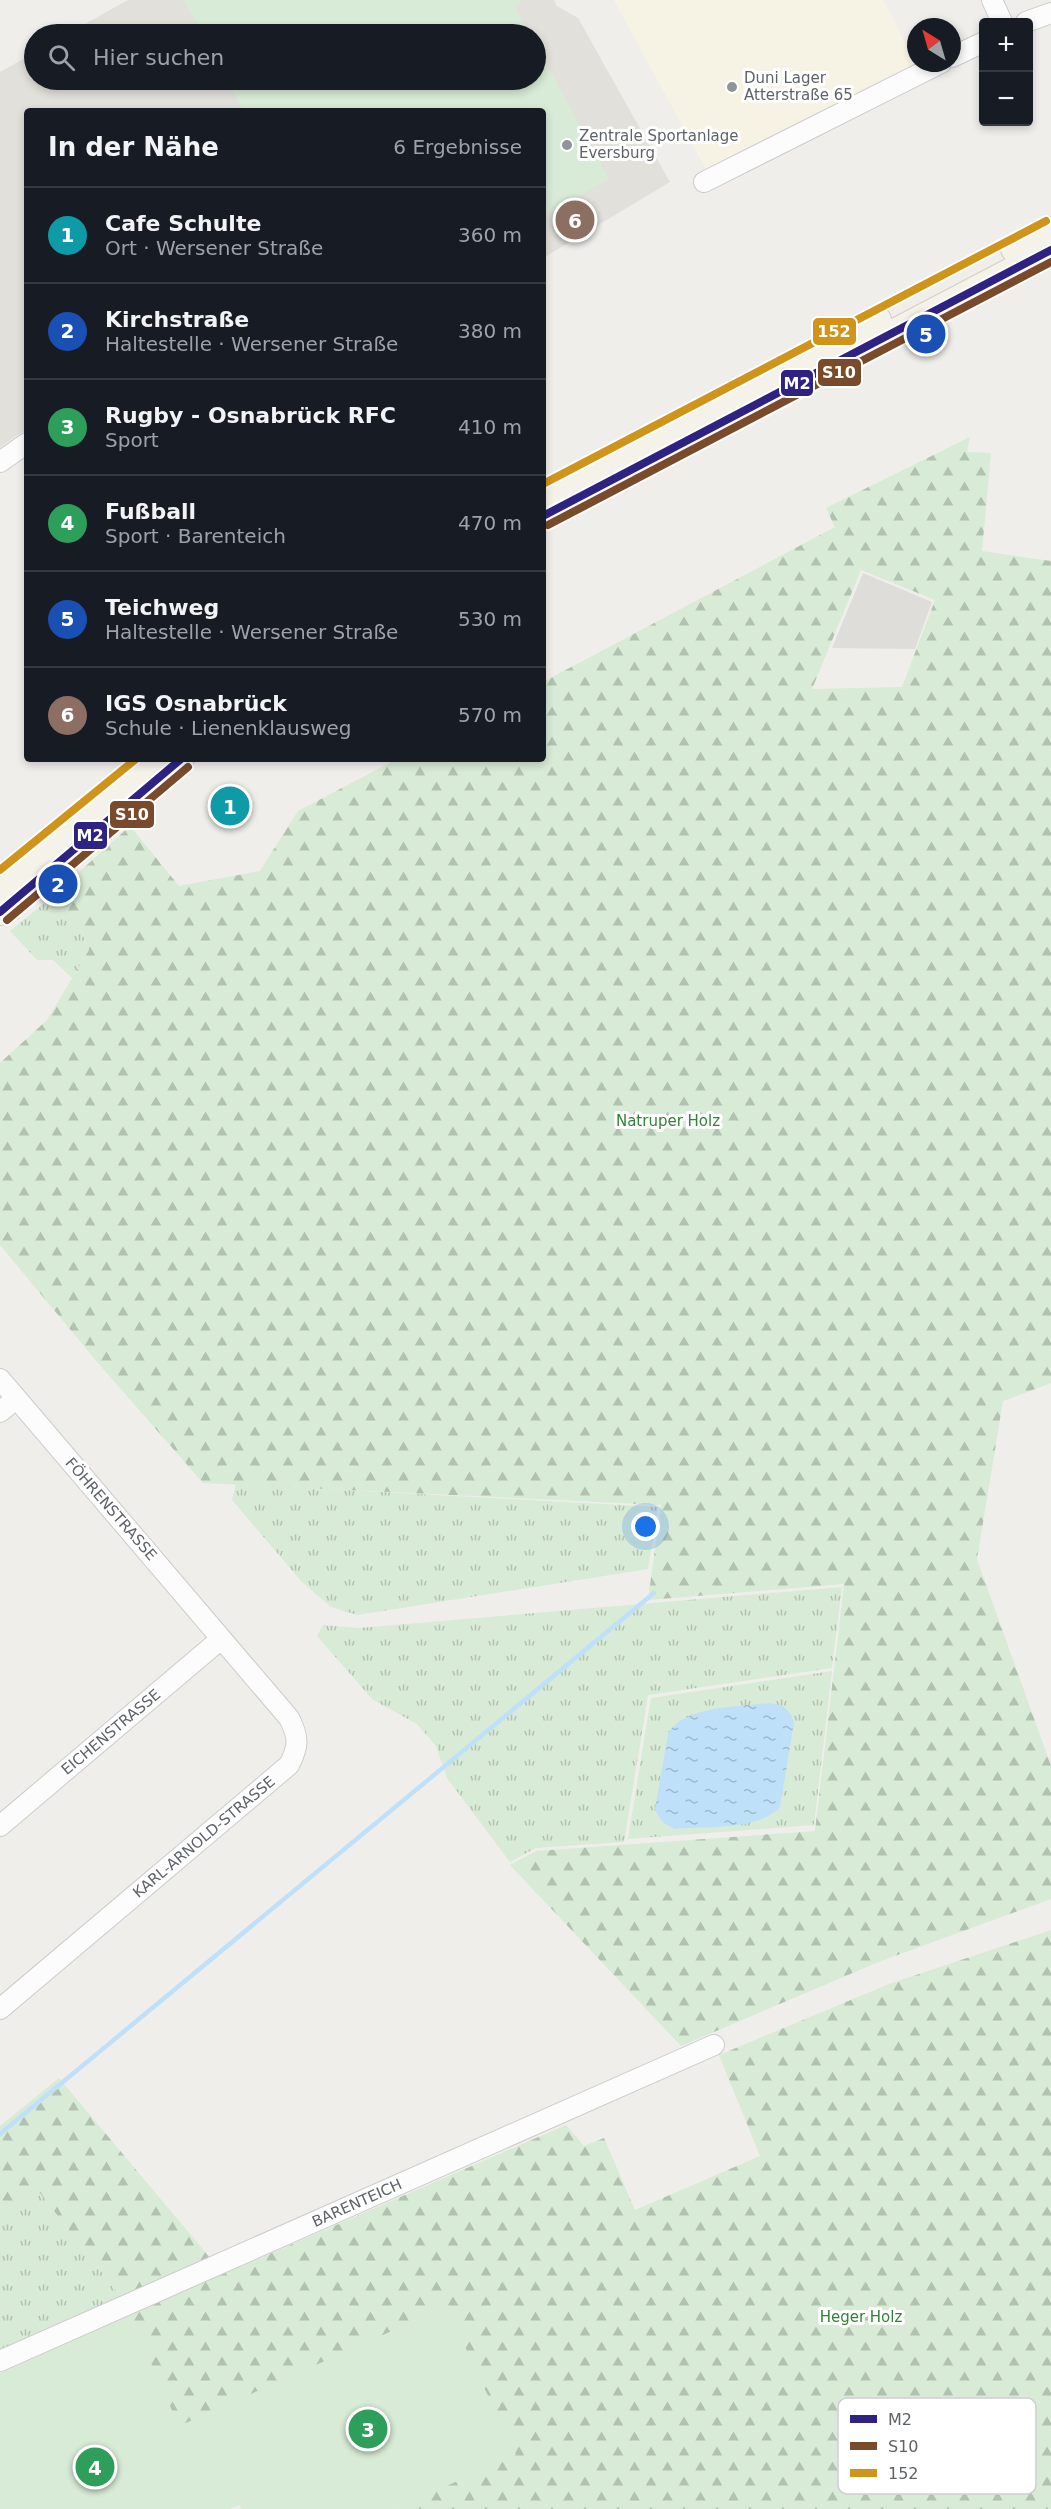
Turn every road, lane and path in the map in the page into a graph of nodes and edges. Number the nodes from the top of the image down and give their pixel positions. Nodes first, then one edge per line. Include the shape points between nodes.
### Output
1 (992, 0) edge
2 (1051, 13) edge
3 (1000, 18) edge
4 (1033, 19) edge
5 (979, 44) edge
6 (961, 53) edge
7 (923, 72) edge
8 (704, 182) dead end
9 (1051, 230) edge
10 (1051, 250) edge
11 (24, 445) edge
12 (0, 462) edge
13 (546, 493) edge
14 (546, 514) edge
15 (149, 762) edge
16 (177, 762) edge
17 (0, 884) edge
18 (0, 912) edge
19 (0, 1379) edge
20 (16, 1399) junction
21 (0, 1412) edge
22 (221, 1639) junction
23 (0, 1826) edge
24 (0, 2008) edge
25 (714, 2045) dead end
26 (0, 2361) edge

1 - 3 street
2 - 4 street
5 - 6 street
7 - 8 street
9 - 13 main road
10 - 14 main road
11 - 12 street
15 - 17 main road
16 - 18 main road
19 - 20 street, FÖHRENSTRASSE
20 - 21 street
20 - 22 street, FÖHRENSTRASSE
22 - 23 street, EICHENSTRASSE
22 - 24 street, KARL-ARNOLD-STRASSE via 289,1718 297,1734 298,1749 289,1765
25 - 26 street, BARENTEICH

